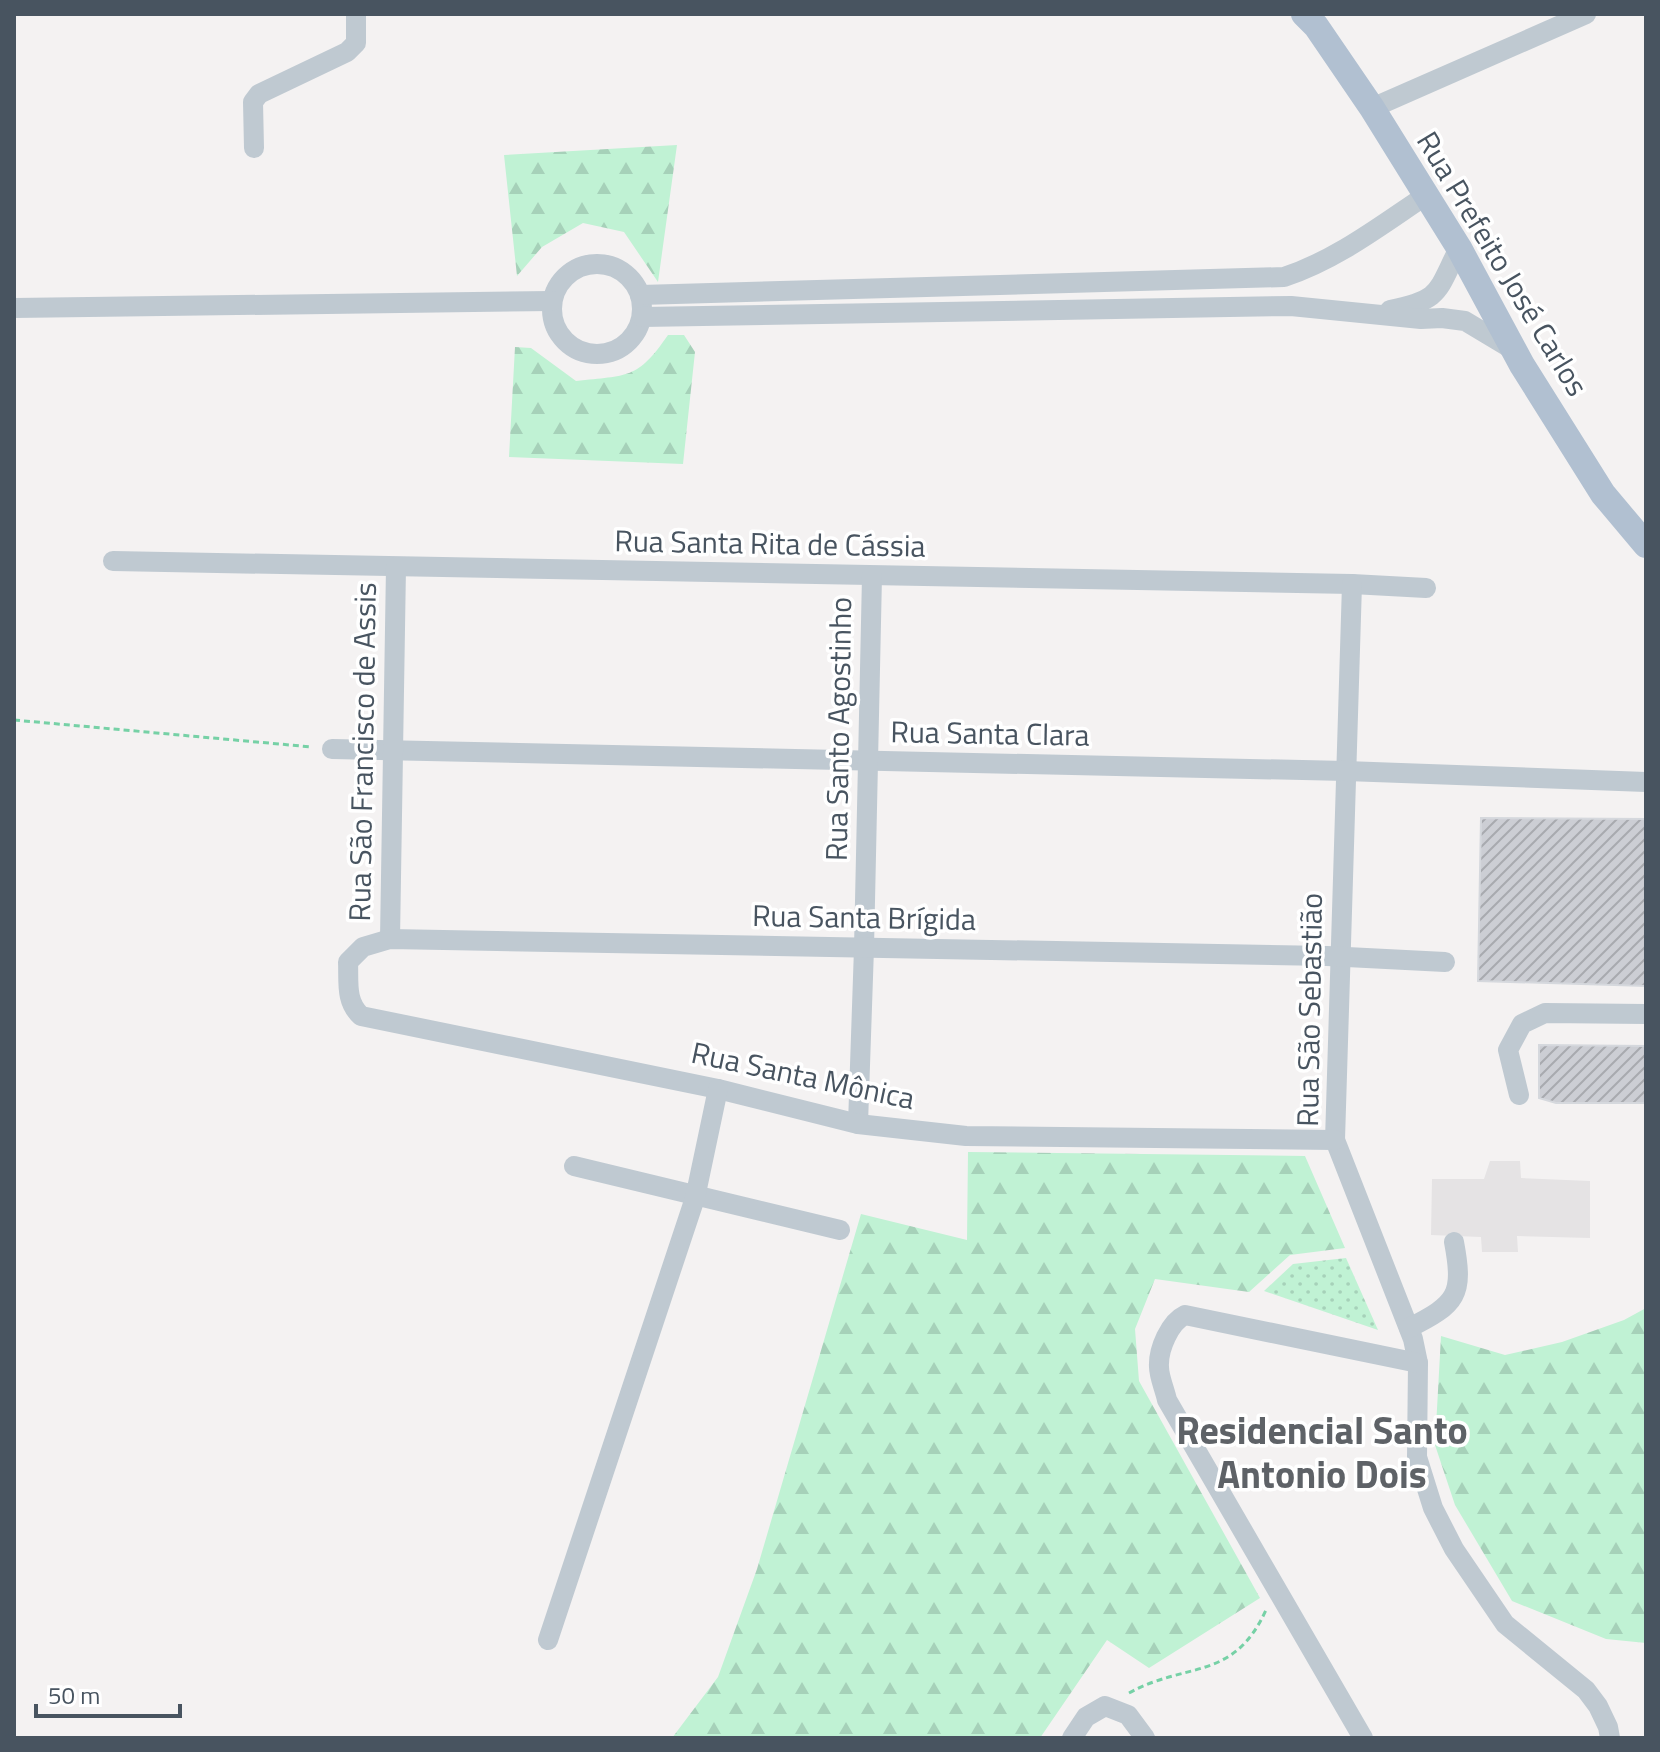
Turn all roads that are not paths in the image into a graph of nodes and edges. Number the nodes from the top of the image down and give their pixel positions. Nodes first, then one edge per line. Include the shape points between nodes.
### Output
1 (356, 14) edge
2 (1304, 14) edge
3 (1586, 14) edge
4 (1372, 108) junction
5 (254, 148) dead end
6 (1425, 196) junction
7 (1459, 248) junction
8 (640, 295) junction
9 (552, 301) junction
10 (14, 308) edge
11 (1374, 313) junction
12 (642, 317) junction
13 (1515, 351) junction
14 (1646, 545) edge
15 (113, 561) dead end
16 (396, 567) junction
17 (872, 576) junction
18 (1352, 584) junction
19 (1426, 588) dead end
20 (332, 749) road end
21 (393, 752) junction
22 (869, 761) junction
23 (1346, 771) junction
24 (1646, 782) edge
25 (390, 939) junction
26 (864, 948) junction
27 (1341, 957) junction
28 (1445, 962) dead end
29 (1646, 1014) edge
30 (361, 1016) joint
31 (718, 1089) junction
32 (1519, 1095) dead end
33 (858, 1124) junction
34 (1335, 1140) junction
35 (574, 1166) dead end
36 (696, 1196) junction
37 (840, 1230) dead end
38 (1454, 1242) dead end
39 (1409, 1328) junction
40 (1418, 1363) junction
41 (548, 1640) dead end
42 (1072, 1738) edge
43 (1145, 1738) edge
44 (1363, 1738) edge
45 (1610, 1738) edge

1 - 5 street via 356,43 347,52 259,94 253,102
2 - 4 main road, Rua Prefeito José Carlos
3 - 4 street
4 - 6 main road, Rua Prefeito José Carlos
6 - 7 main road, Rua Prefeito José Carlos
6 - 8 street via 1335,255 1284,277
7 - 11 street via 1439,290 1420,303
7 - 13 main road, Rua Prefeito José Carlos
8 - 9 street via 623,271 594,264 566,275
8 - 12 street
9 - 10 street
9 - 12 street via 559,336 584,353 614,352 627,344
11 - 12 street via 1291,306
11 - 13 street via 1465,321
13 - 14 main road, Rua Prefeito José Carlos via 1603,494
15 - 16 street, Rua Santa Rita de Cássia
16 - 17 street, Rua Santa Rita de Cássia
16 - 21 street, Rua São Francisco de Assis
17 - 18 street, Rua Santa Rita de Cássia
17 - 22 street, Rua Santo Agostinho
18 - 19 street, Rua Santa Rita de Cássia
18 - 23 street, Rua São Sebastião
20 - 21 street, Rua Santa Clara
21 - 22 street, Rua Santa Clara
21 - 25 street, Rua São Francisco de Assis
22 - 23 street, Rua Santa Clara
22 - 26 street, Rua Santo Agostinho
23 - 24 street, Rua Santa Clara
23 - 27 street, Rua São Sebastião
25 - 26 street, Rua Santa Brígida
25 - 30 street, Rua Santa Brígida via 363,947 348,962 349,999
26 - 27 street, Rua Santa Brígida
26 - 33 street, Rua Santo Agostinho
27 - 28 street, Rua Santa Brígida
27 - 34 street, Rua São Sebastião
29 - 32 street via 1545,1013 1522,1024 1508,1050
30 - 31 street, Rua Santa Mônica
31 - 33 street, Rua Santa Mônica
31 - 36 street
33 - 34 street, Rua Santa Mônica via 966,1136
34 - 39 street, Rua São Sebastião
35 - 36 street
36 - 37 street
36 - 41 street
38 - 39 street via 1458,1291 1448,1304
39 - 40 street, Rua São Sebastião
40 - 44 street via 1185,1315 1171,1328 1158,1366 1167,1400
40 - 45 street, Rua São Sebastião via 1417,1457 1433,1508 1505,1624 1586,1690
42 - 43 street via 1086,1717 1105,1706 1128,1715

